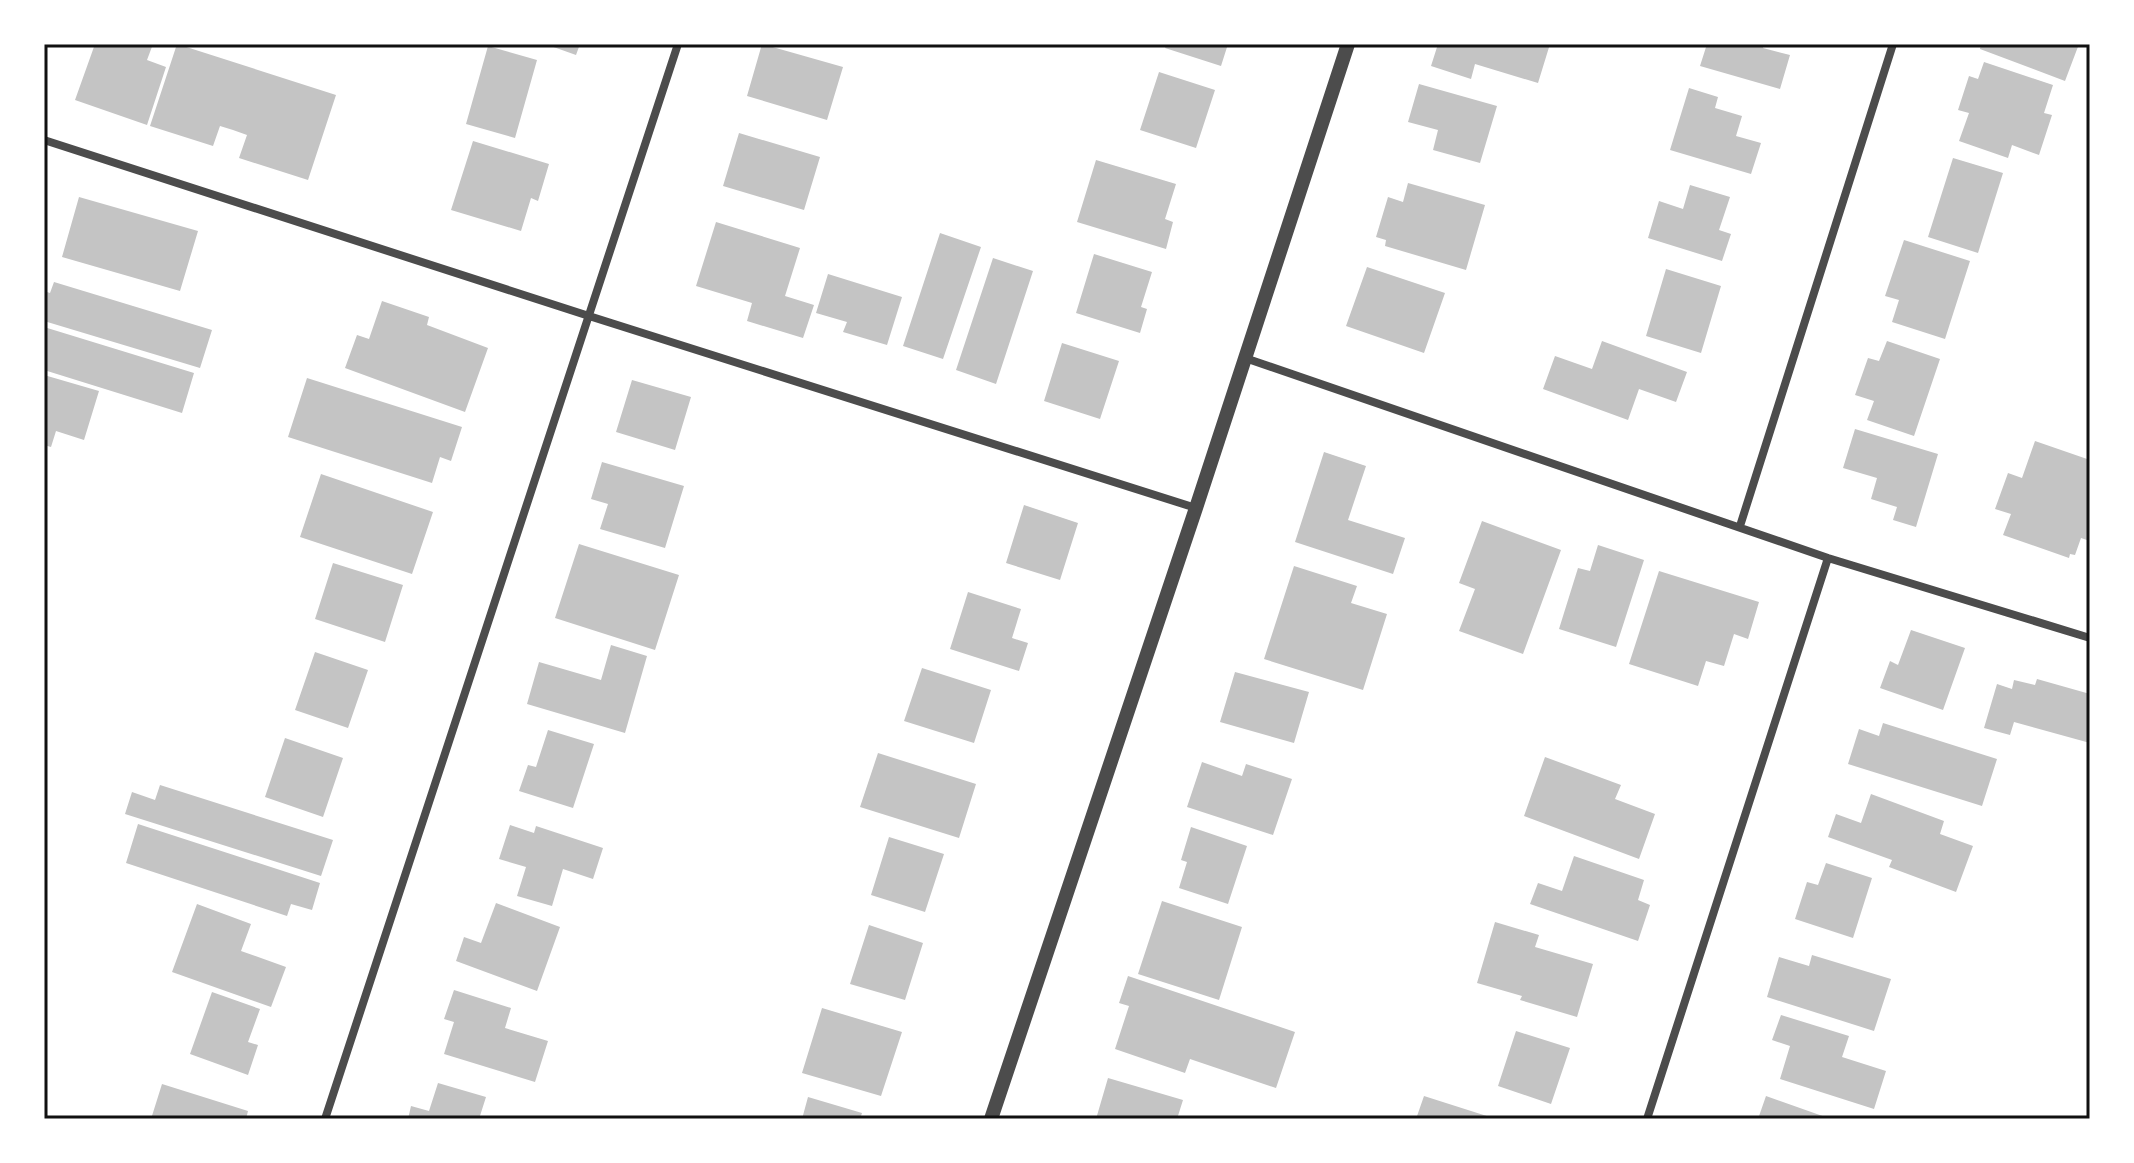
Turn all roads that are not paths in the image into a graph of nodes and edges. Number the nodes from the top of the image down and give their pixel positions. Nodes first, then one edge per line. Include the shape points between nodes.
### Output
1 (678, 44) edge
2 (1348, 44) edge
3 (1893, 44) edge
4 (44, 140) edge
5 (589, 316) junction
6 (1245, 358) junction
7 (1196, 508) junction
8 (1740, 526) junction
9 (1828, 558) junction
10 (2090, 638) edge
11 (325, 1119) edge
12 (991, 1119) edge
13 (1647, 1119) edge

1 - 5 street
2 - 6 street
3 - 8 street
4 - 5 street
5 - 7 street
5 - 11 street
6 - 7 street
6 - 8 street
7 - 12 street
8 - 9 street
9 - 10 street
9 - 13 street

